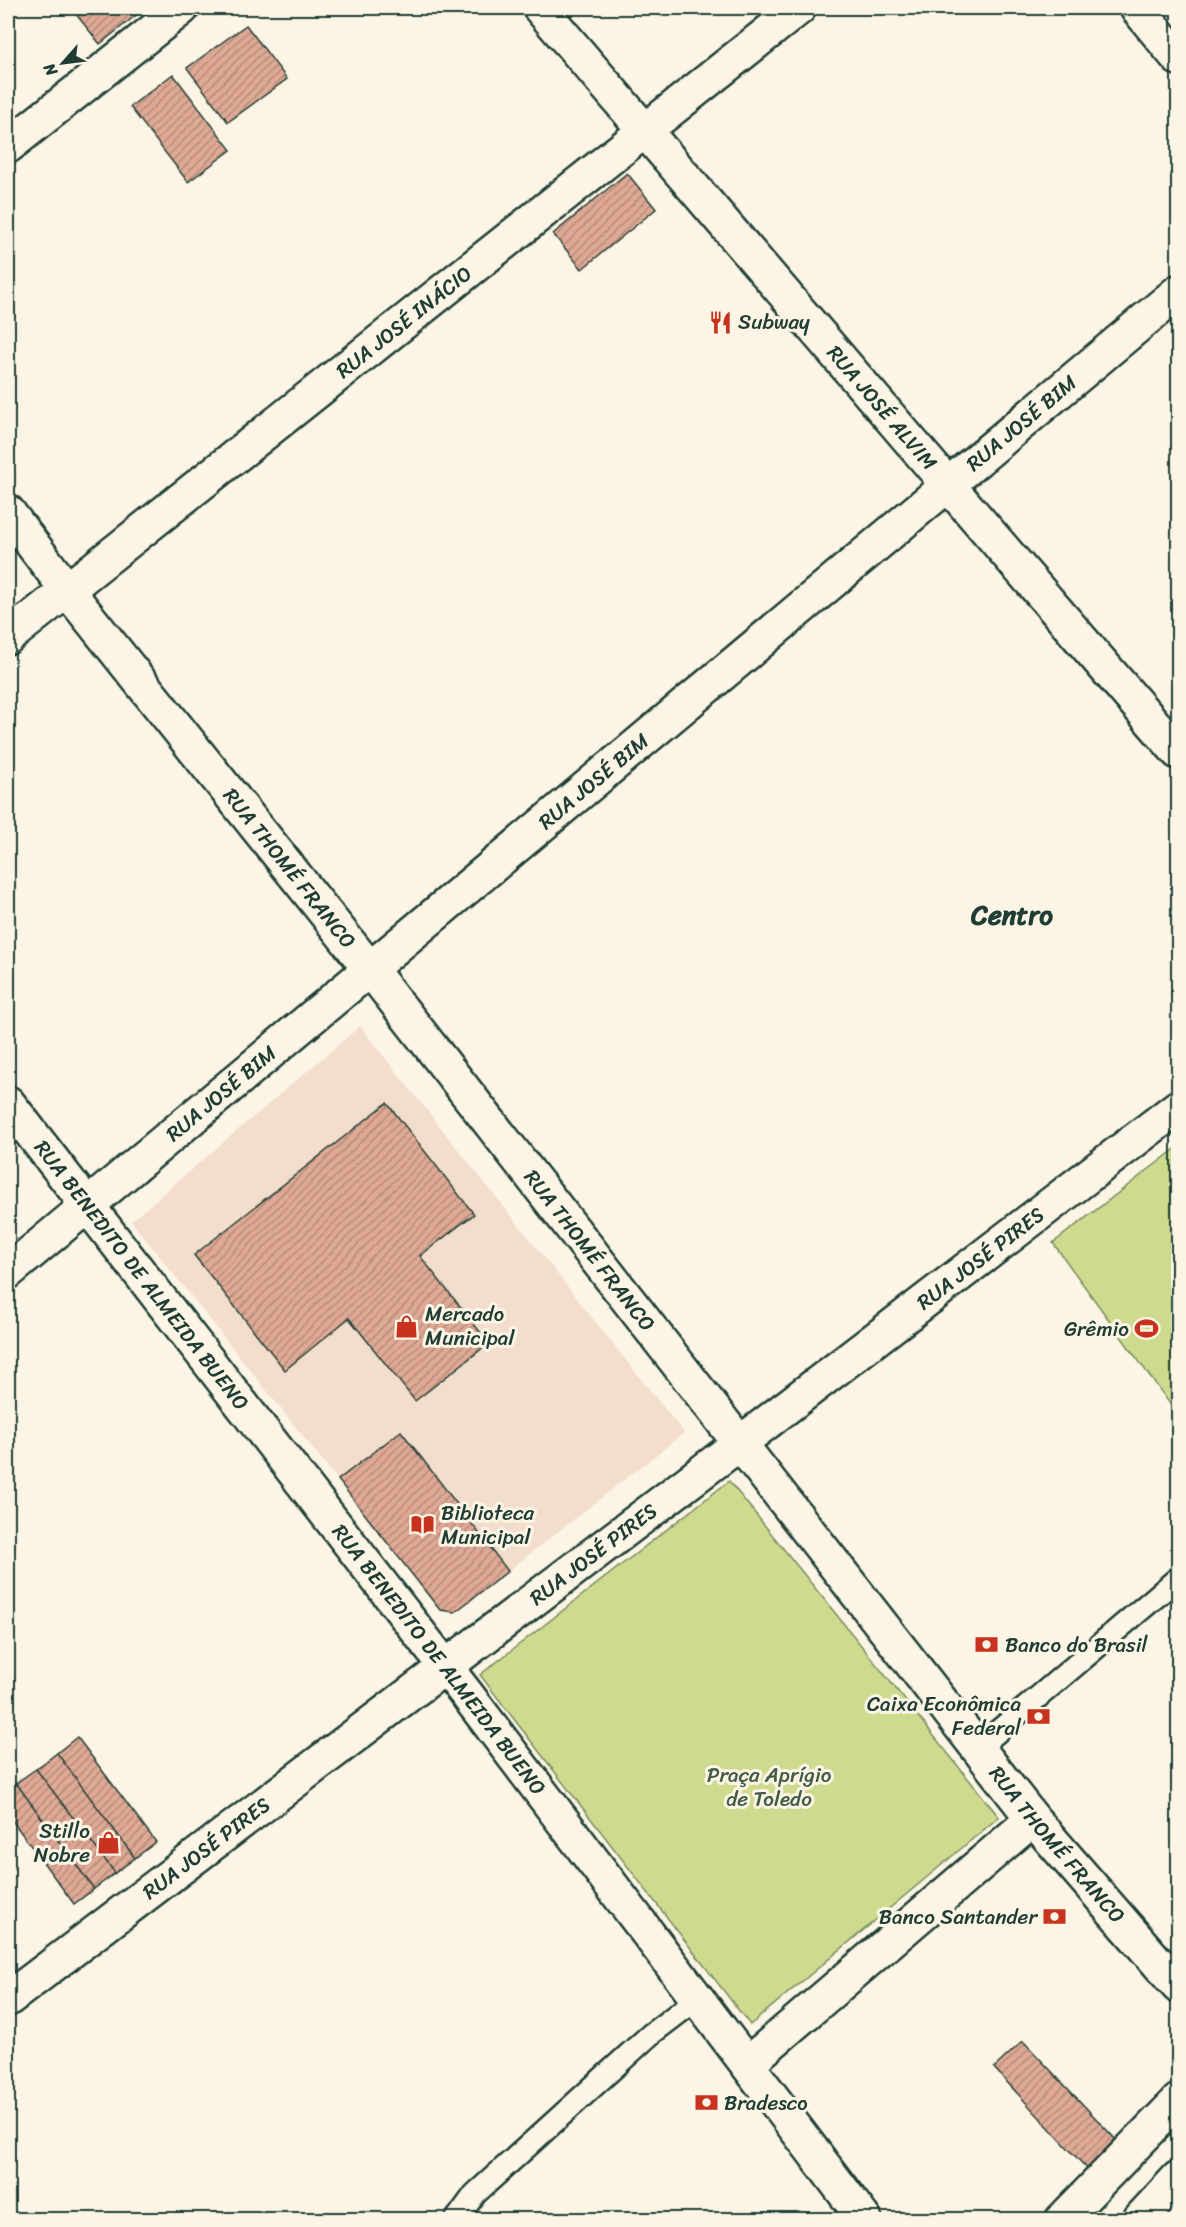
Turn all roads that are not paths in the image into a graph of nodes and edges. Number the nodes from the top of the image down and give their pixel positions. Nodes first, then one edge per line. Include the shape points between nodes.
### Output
1 (182, 8) edge
2 (540, 8) edge
3 (799, 8) edge
4 (1137, 8) edge
5 (1179, 58) edge
6 (644, 131) junction
7 (8, 146) edge
8 (1179, 292) edge
9 (948, 485) junction
10 (8, 512) edge
11 (67, 590) junction
12 (8, 637) edge
13 (1179, 752) edge
14 (370, 969) junction
15 (8, 1103) edge
16 (1179, 1107) edge
17 (87, 1206) junction
18 (8, 1272) edge
19 (740, 1443) junction
20 (1179, 1578) edge
21 (444, 1666) junction
22 (978, 1749) junction
23 (1033, 1820) junction
24 (1179, 1986) edge
25 (8, 1999) edge
26 (697, 1999) junction
27 (747, 2064) junction
28 (1179, 2101) edge
29 (1179, 2178) edge
30 (456, 2220) edge
31 (865, 2220) edge
32 (1062, 2220) edge
33 (1139, 2220) edge

1 - 7 street
2 - 6 street, RUA JOSÉ ALVIM
3 - 6 street, RUA JOSÉ INÁCIO
4 - 5 street
6 - 9 street, RUA JOSÉ ALVIM
6 - 11 street, RUA JOSÉ INÁCIO
8 - 9 street, RUA JOSÉ BIM
9 - 13 street, RUA JOSÉ ALVIM
9 - 14 street, RUA JOSÉ BIM
10 - 11 street, RUA THOMÉ FRANCO
11 - 12 street, RUA JOSÉ INÁCIO
11 - 14 street, RUA THOMÉ FRANCO
14 - 17 street, RUA JOSÉ BIM
14 - 19 street, RUA THOMÉ FRANCO
15 - 17 street, RUA BENEDITO DE ALMEIDA BUENO
16 - 19 street, RUA JOSÉ PIRES
17 - 18 street, RUA JOSÉ BIM
17 - 21 street, RUA BENEDITO DE ALMEIDA BUENO
19 - 21 street, RUA JOSÉ PIRES
19 - 22 street, RUA THOMÉ FRANCO
20 - 22 lane
21 - 25 street, RUA JOSÉ PIRES
21 - 26 street, RUA BENEDITO DE ALMEIDA BUENO
22 - 23 street, RUA THOMÉ FRANCO
23 - 24 street, RUA THOMÉ FRANCO
23 - 27 street
26 - 27 street, RUA BENEDITO DE ALMEIDA BUENO
26 - 30 lane via 651,2034 475,2194
27 - 31 street, RUA BENEDITO DE ALMEIDA BUENO
28 - 32 street
29 - 33 street

